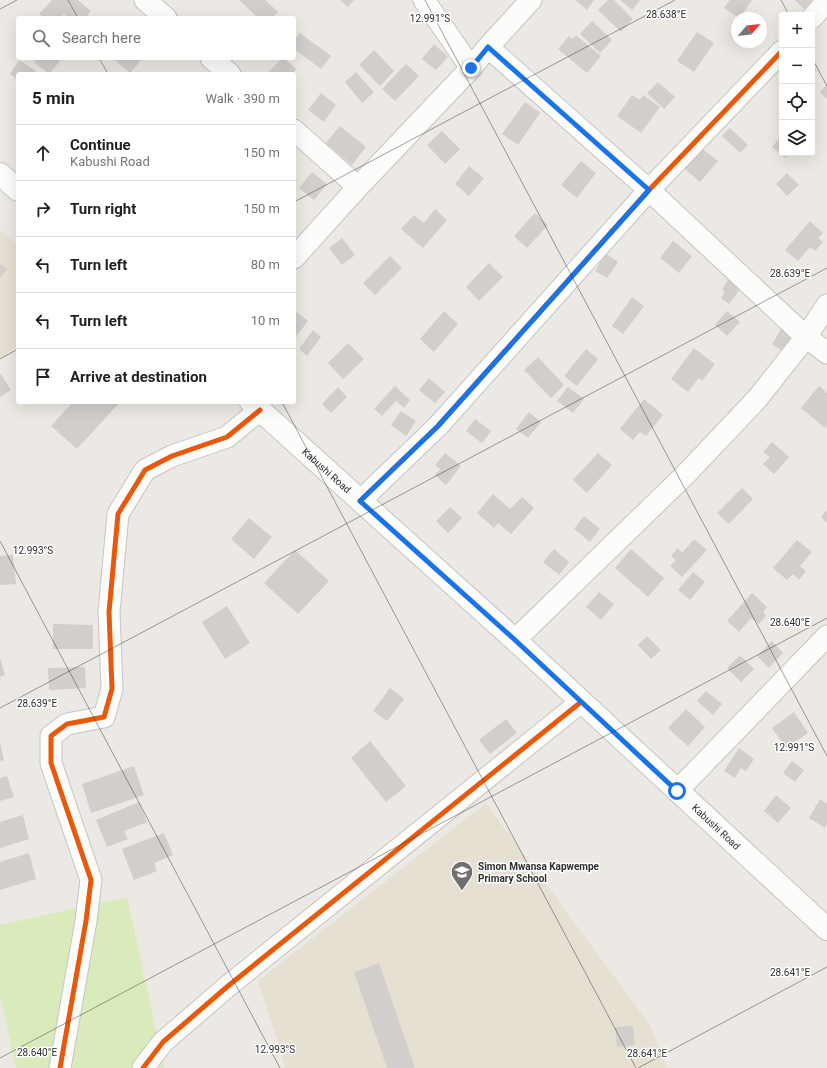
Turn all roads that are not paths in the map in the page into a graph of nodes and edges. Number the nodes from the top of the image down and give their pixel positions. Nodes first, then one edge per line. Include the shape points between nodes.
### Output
1 (145, 0) edge
2 (424, 0) edge
3 (531, 0) edge
4 (827, 1) edge
5 (815, 15) edge
6 (164, 16) edge
7 (488, 47) junction
8 (779, 54) edge
9 (214, 60) edge
10 (471, 68) junction
11 (228, 72) edge
12 (296, 132) edge
13 (0, 174) edge
14 (358, 187) junction
15 (16, 188) edge
16 (649, 190) junction
17 (296, 256) edge
18 (827, 305) edge
19 (806, 337) junction
20 (827, 354) edge
21 (255, 406) edge
22 (360, 501) junction
23 (827, 636) edge
24 (515, 640) junction
25 (581, 702) junction
26 (677, 791) junction
27 (827, 929) edge
28 (60, 1068) edge
29 (143, 1068) edge

1 - 6 street
2 - 10 street
3 - 7 street
4 - 5 street
7 - 10 street
7 - 16 street
8 - 16 street
9 - 11 street
10 - 14 street
12 - 14 street
13 - 15 main road
14 - 17 street
16 - 19 street
16 - 22 street via 438,426
18 - 19 street
19 - 20 street
19 - 24 street via 757,399 686,474
21 - 22 main road, Kabushi Road
21 - 28 street via 227,437 172,456 145,470 118,514 109,612 112,689 104,717 67,724 51,736 51,763 91,880
22 - 24 main road, Kabushi Road
23 - 26 street
24 - 25 main road, Kabushi Road
25 - 26 main road, Kabushi Road
25 - 29 street via 228,986 163,1042
26 - 27 main road, Kabushi Road

